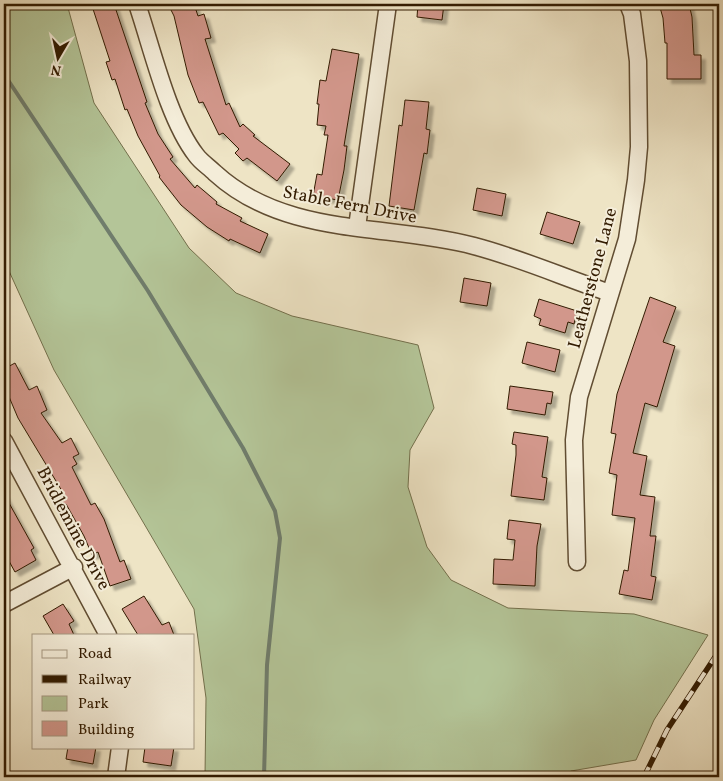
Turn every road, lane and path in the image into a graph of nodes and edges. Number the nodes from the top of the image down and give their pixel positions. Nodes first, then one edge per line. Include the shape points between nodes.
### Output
1 (137, 4) edge
2 (388, 4) edge
3 (628, 4) edge
4 (357, 227) junction
5 (610, 293) junction
6 (4, 441) edge
7 (576, 562) dead end
8 (74, 567) junction
9 (4, 604) edge
10 (108, 634) edge
11 (120, 748) edge
12 (116, 777) edge

1 - 4 street, Stable Fern Drive via 177,124 196,156 229,186 265,207 300,218
2 - 4 street
3 - 5 street, Leatherstone Lane via 638,61 639,147 627,238
4 - 5 street, Stable Fern Drive via 473,246
5 - 7 street, Leatherstone Lane via 579,398 574,440
6 - 8 street, Bridlemine Drive
8 - 9 street
8 - 10 street, Bridlemine Drive
11 - 12 street

